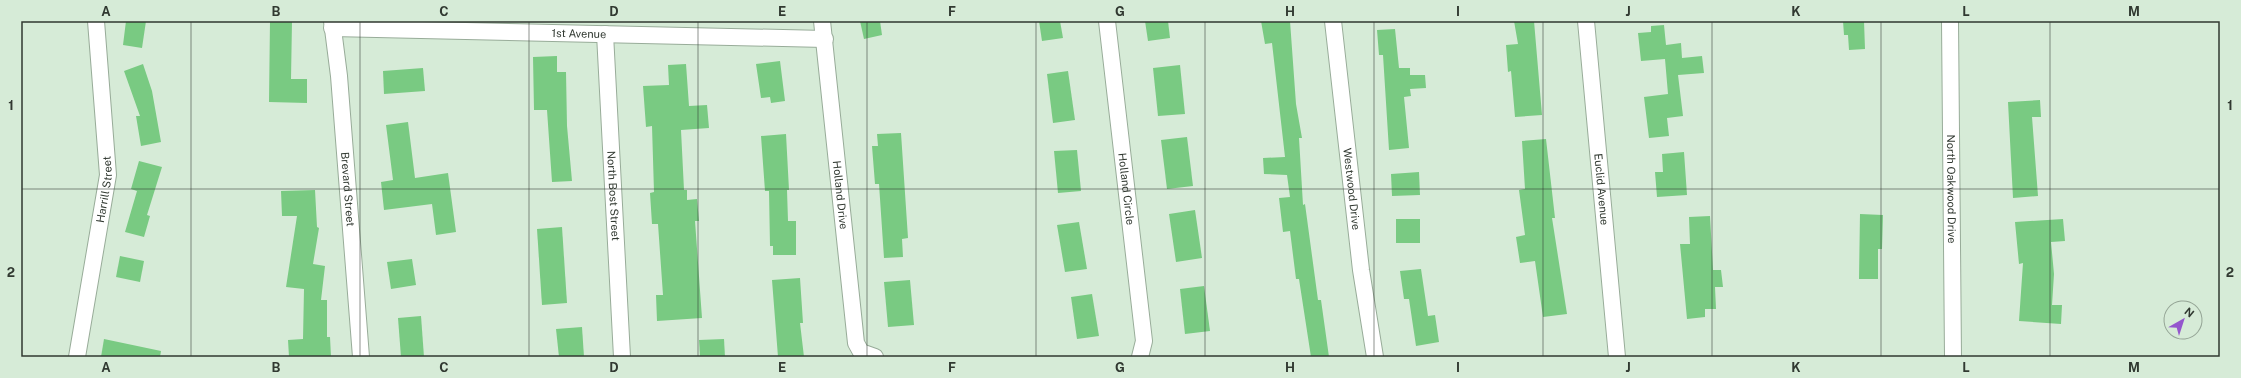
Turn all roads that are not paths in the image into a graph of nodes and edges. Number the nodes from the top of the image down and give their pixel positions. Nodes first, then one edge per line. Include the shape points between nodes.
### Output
1 (96, 21) edge
2 (822, 21) edge
3 (1107, 21) edge
4 (1333, 21) edge
5 (1586, 21) edge
6 (1950, 21) edge
7 (332, 24) edge
8 (605, 34) junction
9 (825, 39) junction
10 (77, 357) edge
11 (361, 357) edge
12 (622, 357) edge
13 (875, 357) edge
14 (1140, 357) edge
15 (1375, 357) edge
16 (1617, 357) edge
17 (1952, 357) edge

1 - 10 street, Harrill Street via 108,175
2 - 9 street, Holland Drive
3 - 14 street, Holland Circle via 1144,340
4 - 15 street, Westwood Drive via 1361,270
5 - 16 street, Euclid Avenue
6 - 17 street, North Oakwood Drive
7 - 8 street, 1st Avenue
7 - 11 street, Brevard Street via 340,84
8 - 9 street, 1st Avenue
8 - 12 street, North Bost Street
9 - 13 street, Holland Drive via 856,343 861,352

